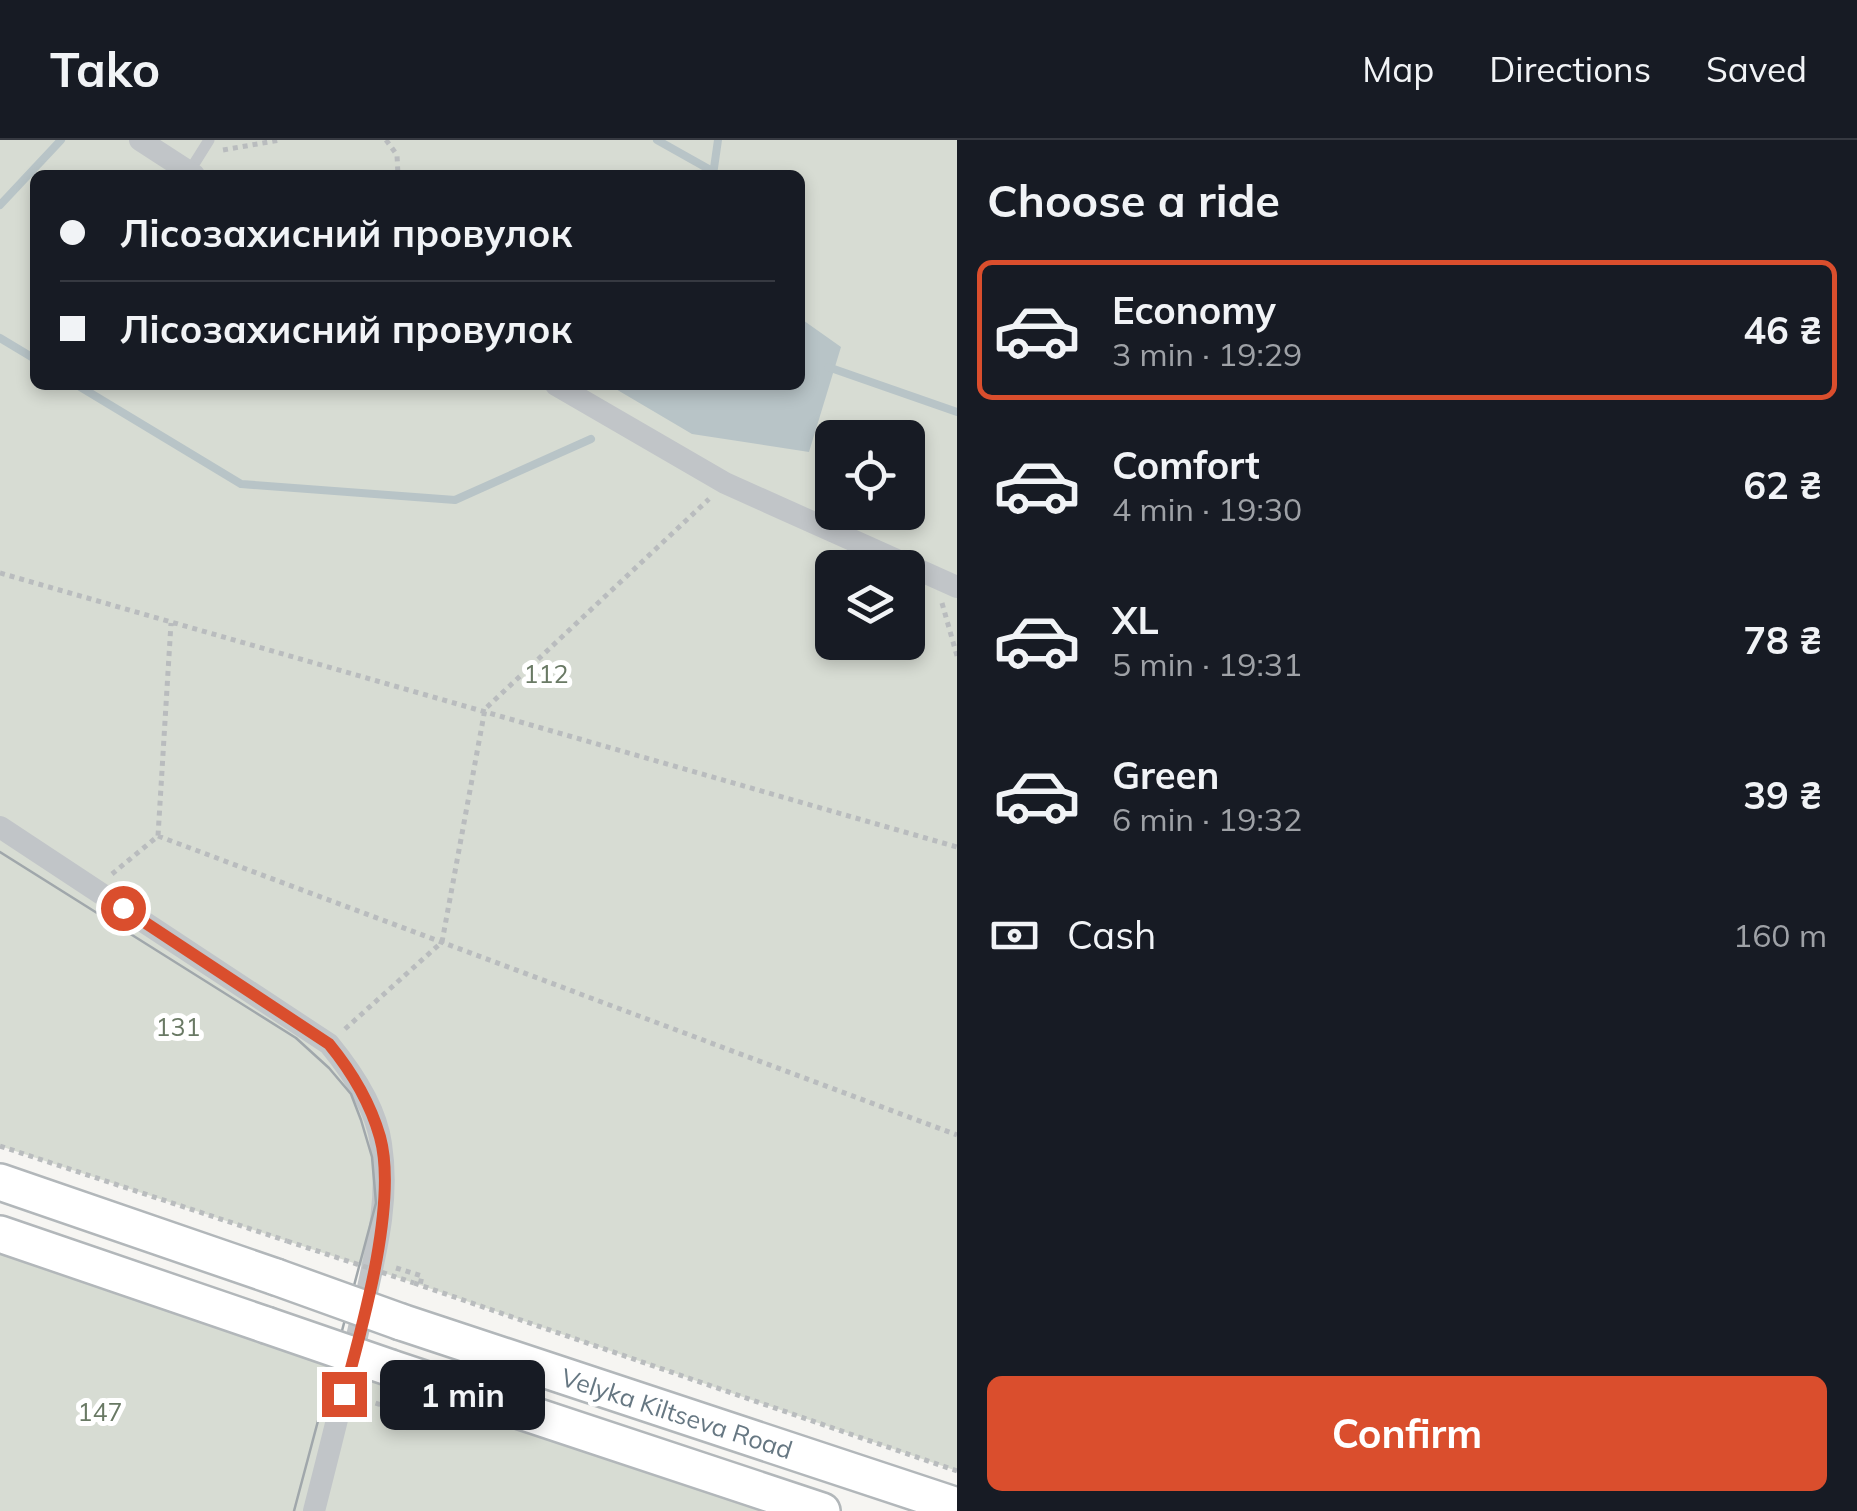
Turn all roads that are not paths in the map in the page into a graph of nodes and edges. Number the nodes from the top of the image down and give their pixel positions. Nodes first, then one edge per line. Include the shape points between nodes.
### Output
1 (140, 140) edge
2 (210, 140) edge
3 (195, 167) edge
4 (565, 390) edge
5 (957, 587) edge
6 (0, 827) edge
7 (0, 1182) edge
8 (0, 1234) edge
9 (957, 1506) edge
10 (314, 1511) edge
11 (822, 1511) edge

1 - 3 street
2 - 3 lane
4 - 5 street via 725,483
6 - 10 street via 329,1044 369,1106 381,1141 385,1198
7 - 9 main road, Velyka Kiltseva Road, bridge
8 - 11 main road, Velyka Kiltseva Road, bridge via 266,1325 389,1383

